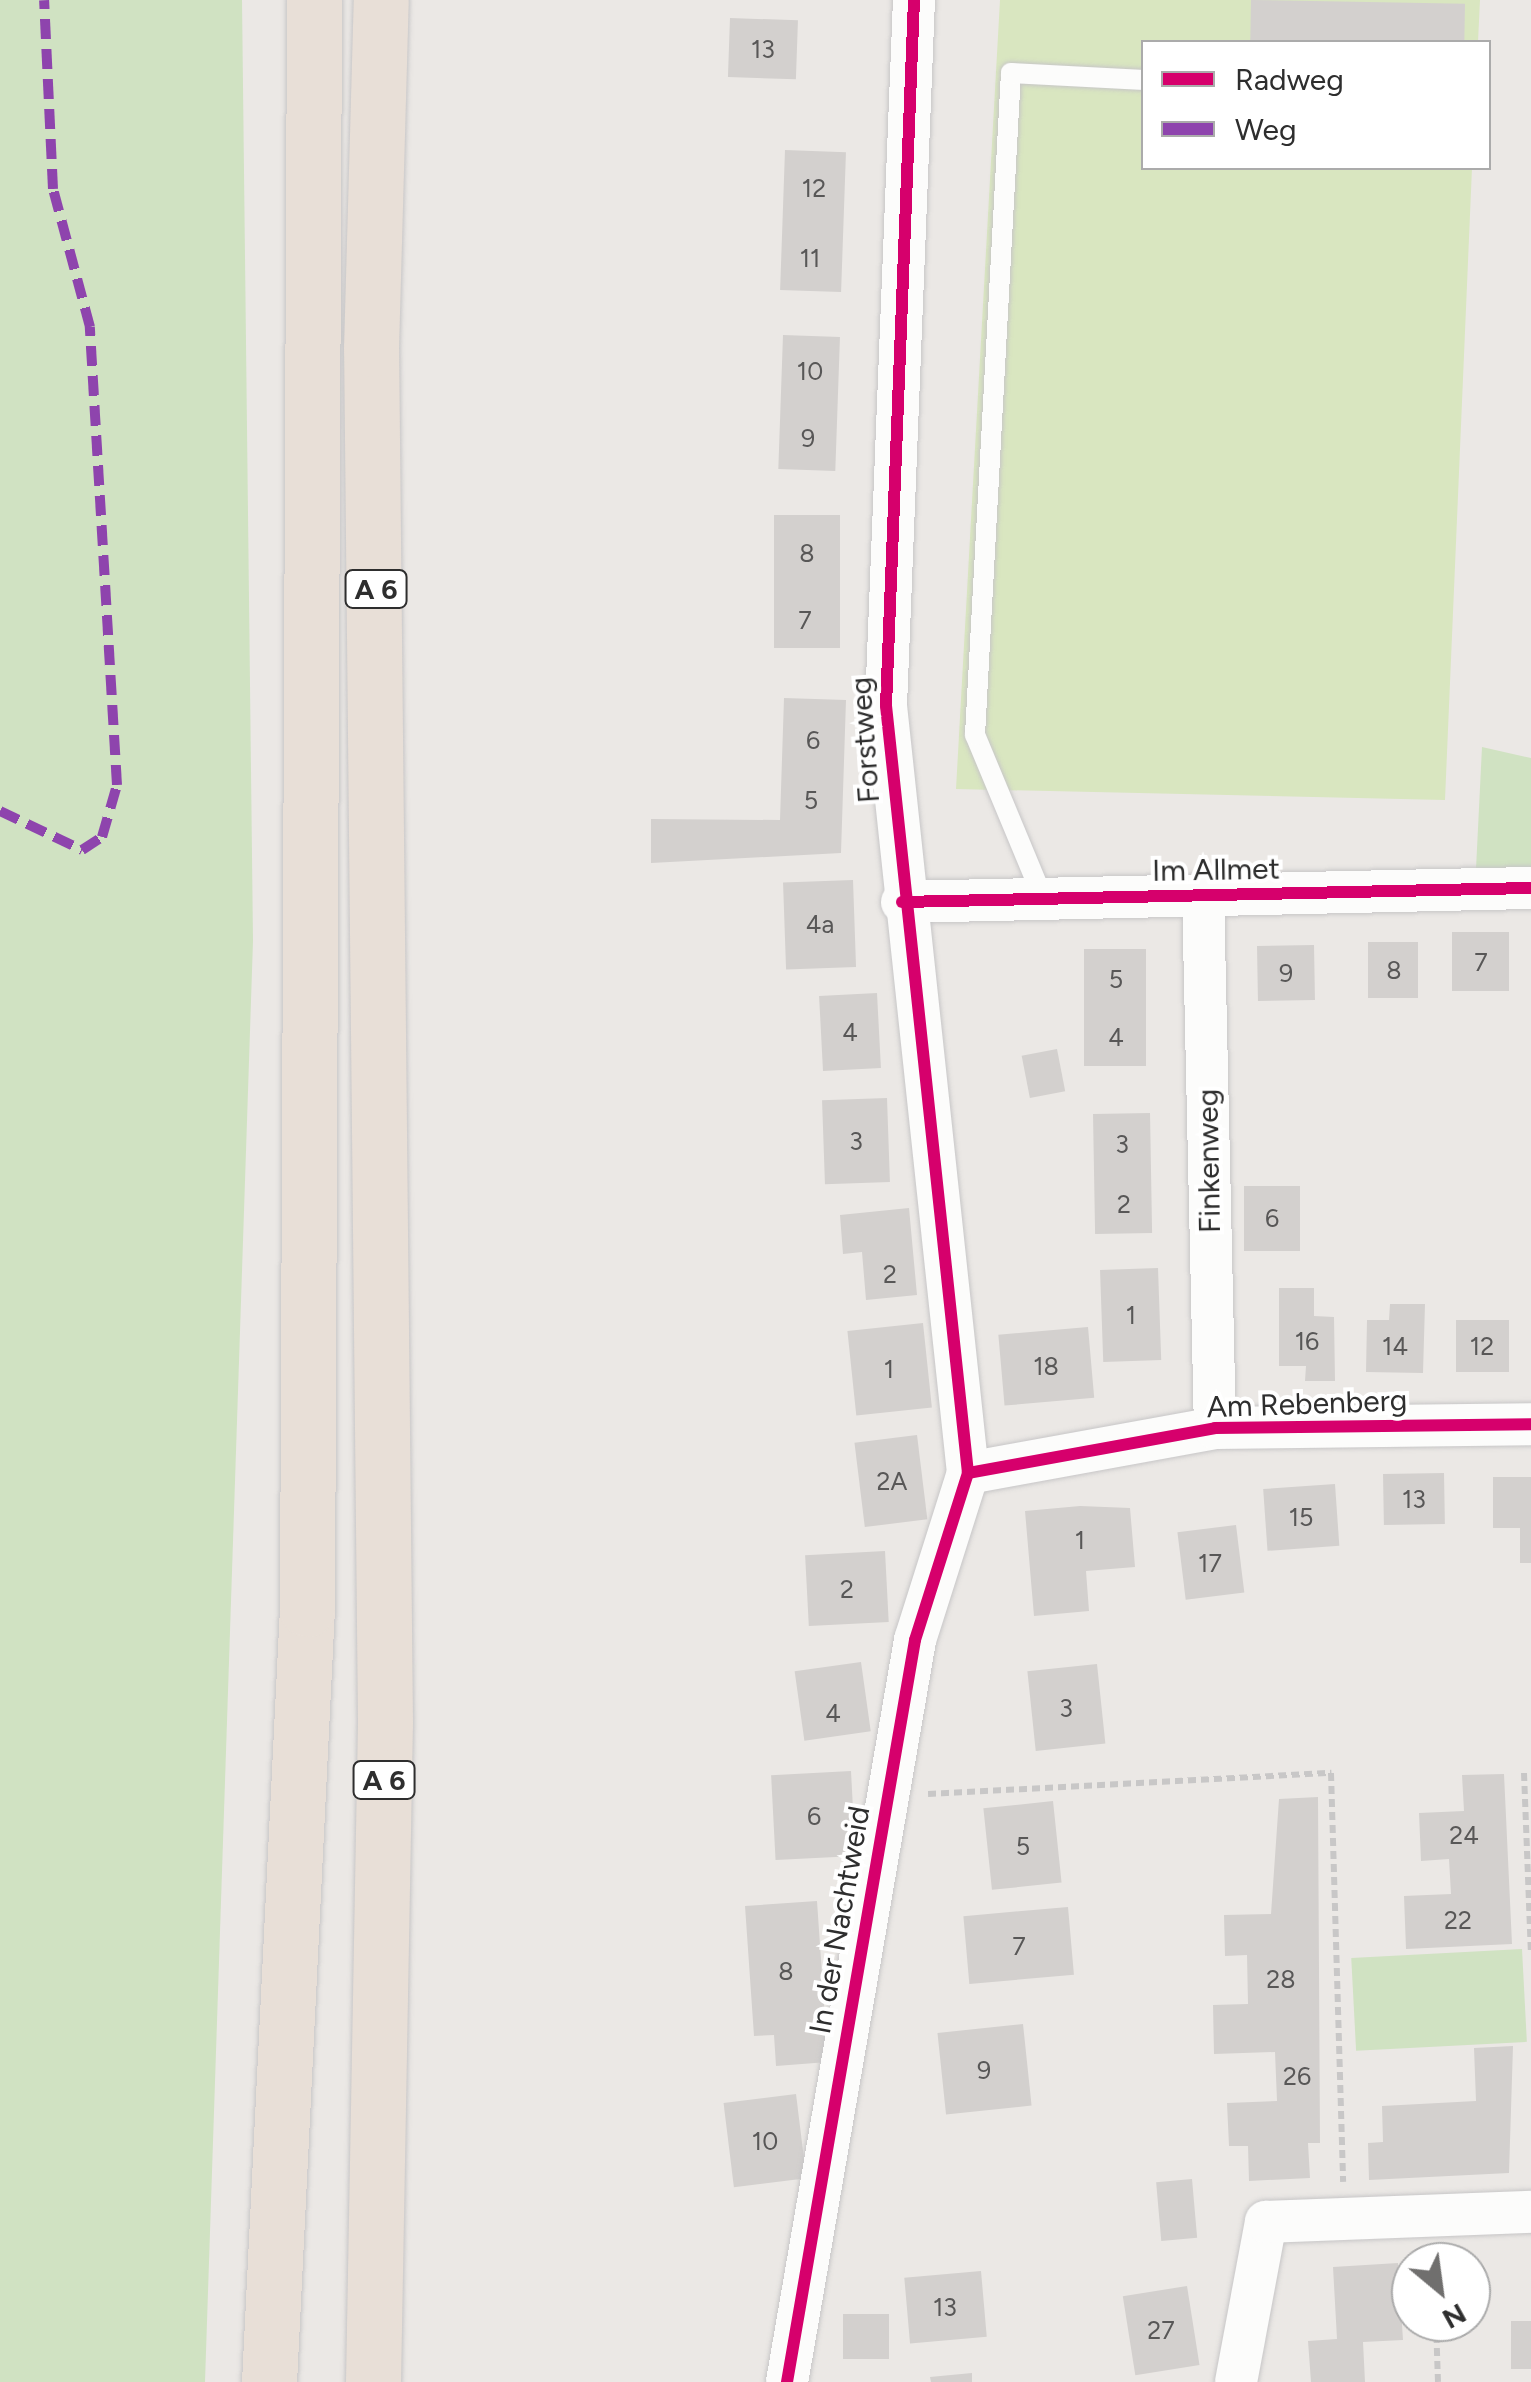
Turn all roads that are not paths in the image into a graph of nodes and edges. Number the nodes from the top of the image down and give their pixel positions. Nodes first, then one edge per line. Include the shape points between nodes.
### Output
1 (314, 0) edge
2 (381, 0) edge
3 (914, 0) edge
4 (1141, 80) edge
5 (1531, 888) edge
6 (1203, 893) junction
7 (1043, 898) junction
8 (902, 902) junction
9 (1531, 1424) edge
10 (1216, 1428) junction
11 (968, 1473) junction
12 (1531, 2212) edge
13 (269, 2382) edge
14 (372, 2382) edge
15 (787, 2382) edge
16 (1236, 2382) edge

1 - 13 highway, A 6 via 307,1610
2 - 14 highway, A 6 via 371,349 384,1178
3 - 8 street, Forstweg via 884,643
4 - 7 lane via 1012,73 975,735
5 - 6 street, Im Allmet
6 - 7 street, Im Allmet
6 - 10 street, Finkenweg
7 - 8 street, Im Allmet
8 - 11 street, Forstweg
9 - 10 street, Am Rebenberg
10 - 11 street, Am Rebenberg
11 - 15 street, In der Nachtweid via 920,1621
12 - 16 street via 1266,2222

